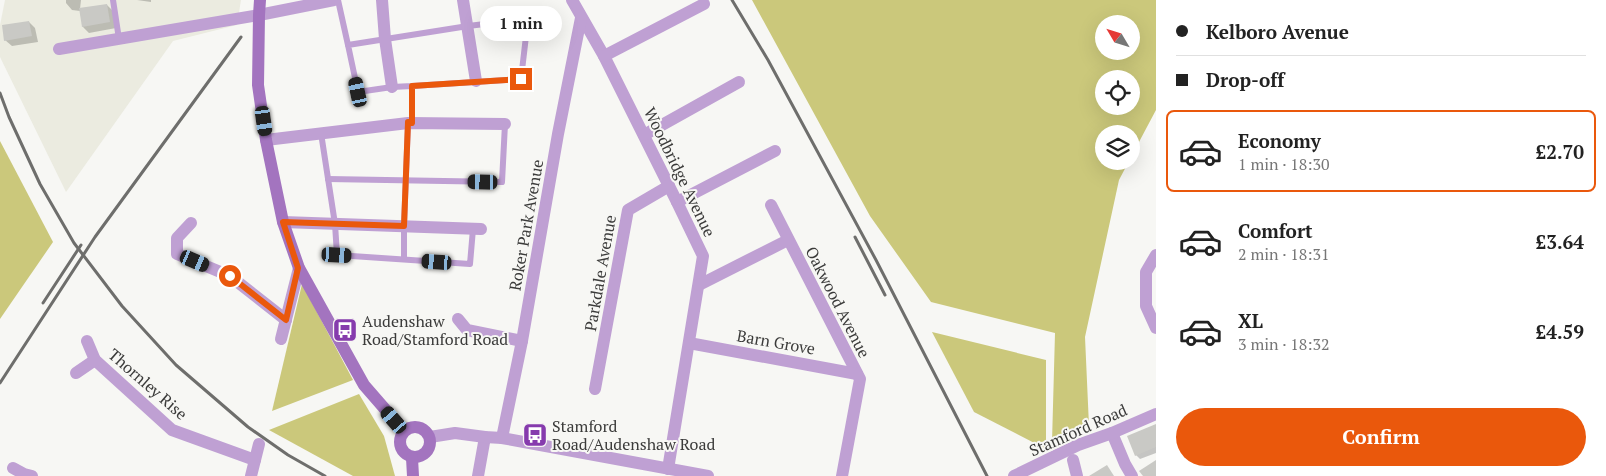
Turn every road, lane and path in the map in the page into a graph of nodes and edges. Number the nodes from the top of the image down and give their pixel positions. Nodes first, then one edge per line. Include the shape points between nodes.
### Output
1 (113, 0) edge
2 (260, 0) edge
3 (336, 0) edge
4 (382, 0) edge
5 (463, 0) edge
6 (572, 0) edge
7 (704, 4) dead end
8 (258, 15) junction
9 (581, 18) junction
10 (468, 26) junction
11 (119, 39) junction
12 (385, 39) junction
13 (348, 45) junction
14 (59, 49) dead end
15 (604, 56) junction
16 (476, 81) junction
17 (738, 82) dead end
18 (412, 86) junction
19 (392, 87) junction
20 (410, 123) junction
21 (505, 124) joint
22 (321, 133) junction
23 (644, 135) junction
24 (266, 140) junction
25 (775, 151) dead end
26 (328, 179) junction
27 (406, 180) junction
28 (668, 186) junction
29 (677, 202) junction
30 (771, 205) dead end
31 (283, 222) junction
32 (191, 223) dead end
33 (335, 224) junction
34 (404, 226) junction
35 (477, 229) joint
36 (788, 240) junction
37 (1156, 256) edge
38 (404, 260) junction
39 (298, 268) junction
40 (699, 285) junction
41 (458, 319) dead end
42 (286, 320) junction
43 (1156, 328) edge
44 (282, 340) dead end
45 (86, 341) dead end
46 (522, 341) junction
47 (689, 343) junction
48 (95, 360) junction
49 (76, 373) dead end
50 (857, 374) junction
51 (595, 389) dead end
52 (1156, 414) edge
53 (404, 431) junction
54 (1112, 433) junction
55 (430, 437) junction
56 (485, 438) junction
57 (502, 438) junction
58 (259, 444) dead end
59 (412, 458) junction
60 (255, 460) junction
61 (1073, 460) dead end
62 (668, 470) junction
63 (1017, 475) edge
64 (251, 476) edge
65 (413, 476) edge
66 (478, 476) edge
67 (708, 476) edge
68 (842, 476) edge
69 (1077, 476) edge
70 (1132, 476) edge

1 - 11 lane
2 - 8 main road
3 - 8 street
3 - 13 lane
4 - 12 street
5 - 10 street
6 - 9 street, Woodbridge Avenue
7 - 15 street
8 - 11 street
8 - 24 main road via 258,84
9 - 15 street, Woodbridge Avenue
9 - 46 street, Roker Park Avenue
10 - 12 lane
10 - 16 street
10 - 16 lane via 528,19 521,79
11 - 14 street
12 - 13 lane
12 - 19 street
13 - 19 lane via 358,92
15 - 23 street, Woodbridge Avenue
16 - 18 lane
17 - 23 street
18 - 19 lane
18 - 20 lane
20 - 21 street
20 - 22 street
20 - 27 lane
21 - 27 lane via 502,182
22 - 24 street
22 - 26 lane
23 - 28 street, Woodbridge Avenue
24 - 31 main road
25 - 29 street
26 - 27 lane
26 - 33 lane
27 - 34 lane
28 - 29 street, Woodbridge Avenue
28 - 51 street, Parkdale Avenue via 628,210
29 - 40 street, Woodbridge Avenue via 703,256
30 - 36 street, Oakwood Avenue
31 - 33 street
31 - 39 main road
32 - 42 street via 178,238 178,254 230,276
33 - 34 street
33 - 38 lane via 337,255
34 - 35 street
34 - 38 lane
35 - 38 lane via 470,264
36 - 40 street
36 - 50 street, Oakwood Avenue
37 - 43 street via 1146,272 1146,306
39 - 42 street
39 - 53 main road via 364,385
40 - 47 street, Woodbridge Avenue
41 - 46 street via 467,330
42 - 44 street
45 - 48 street, Thornley Rise
46 - 57 street, Roker Park Avenue
47 - 50 street, Barn Grove
47 - 62 street, Woodbridge Avenue
48 - 49 street
48 - 60 street, Thornley Rise via 172,430
50 - 68 street, Oakwood Avenue via 860,379
52 - 54 street, Stamford Road
53 - 55 main road via 418,427
53 - 59 main road via 400,447
54 - 63 street, Stamford Road via 1078,445
54 - 70 street
55 - 56 street via 455,433
55 - 59 main road via 431,446 427,453
56 - 57 street
56 - 66 street
57 - 62 street
58 - 60 street
59 - 65 main road
60 - 64 street
61 - 69 street
62 - 67 street

